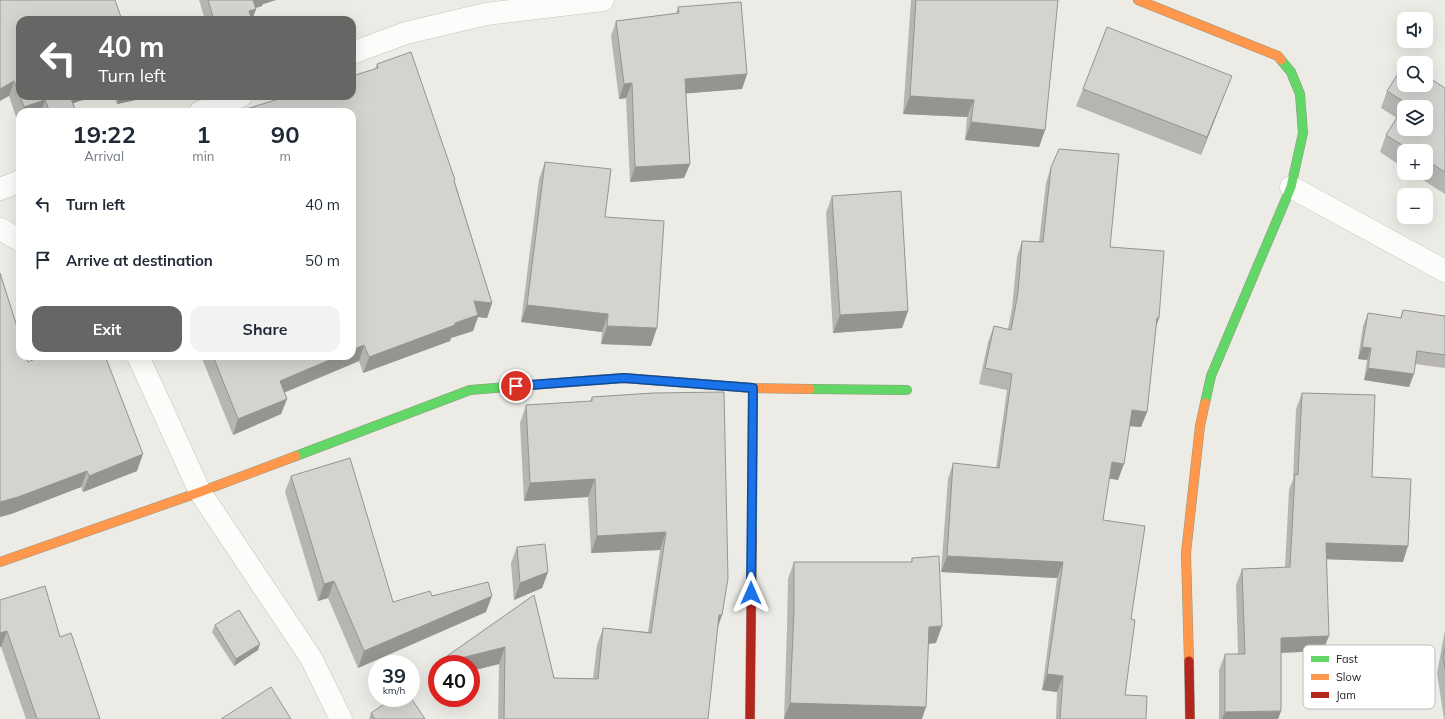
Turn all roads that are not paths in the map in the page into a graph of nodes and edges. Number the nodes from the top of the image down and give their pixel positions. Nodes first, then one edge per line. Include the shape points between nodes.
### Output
1 (603, 0) edge
2 (1138, 0) edge
3 (356, 52) edge
4 (232, 100) edge
5 (210, 108) edge
6 (16, 183) edge
7 (1291, 187) junction
8 (0, 189) edge
9 (0, 229) edge
10 (16, 238) edge
11 (1445, 271) edge
12 (140, 360) edge
13 (753, 388) junction
14 (907, 390) dead end
15 (200, 492) junction
16 (0, 562) edge
17 (341, 719) edge
18 (750, 719) edge
19 (1190, 719) edge

1 - 3 street via 486,14 406,33
2 - 7 street via 1278,56 1291,72 1300,94 1303,133
4 - 5 street
6 - 8 street
7 - 11 street
7 - 19 street via 1211,376 1200,426 1186,553
9 - 10 street
12 - 15 street
13 - 14 street
13 - 15 street via 624,378 470,390
13 - 18 street
15 - 16 street
15 - 17 street via 311,658

